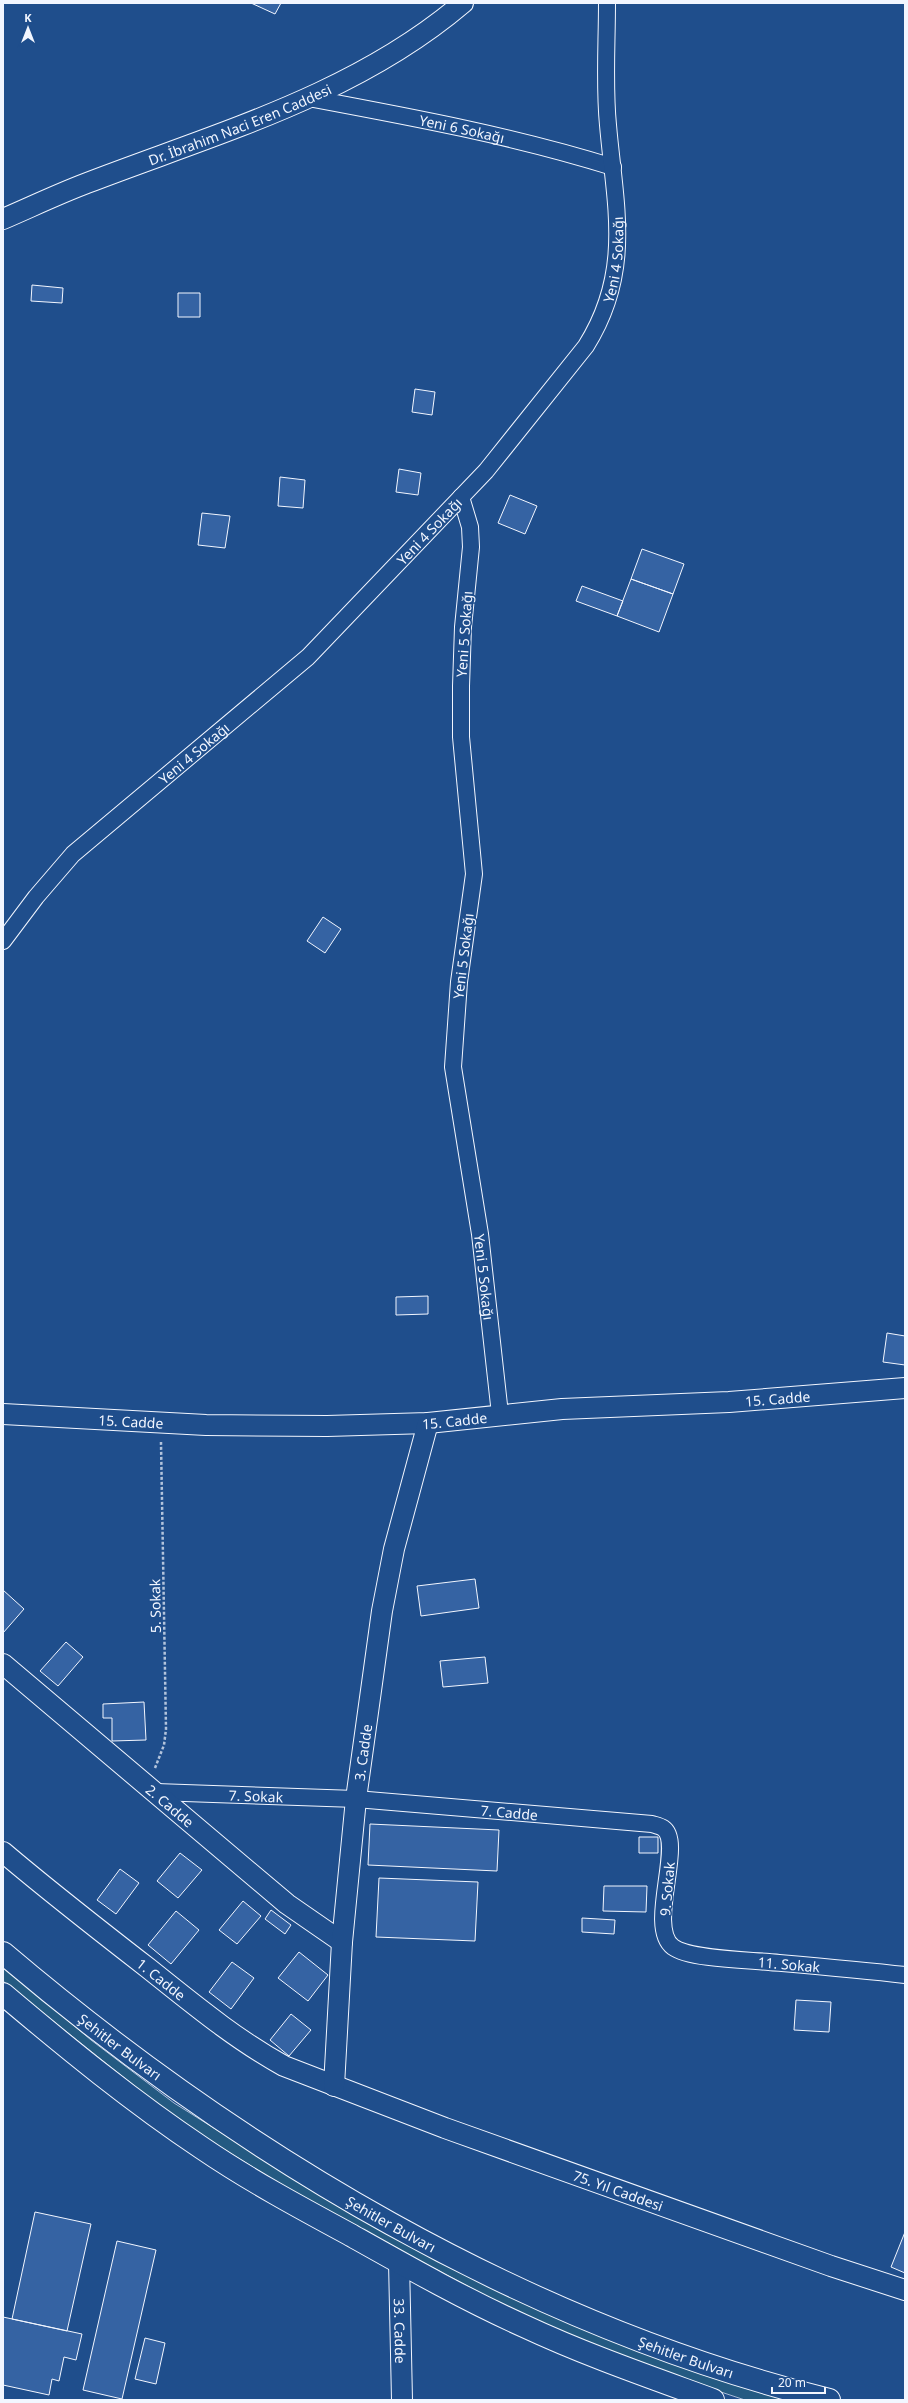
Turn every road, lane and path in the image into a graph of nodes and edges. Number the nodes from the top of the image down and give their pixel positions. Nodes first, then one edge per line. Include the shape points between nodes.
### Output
1 (463, 3) edge
2 (607, 3) edge
3 (309, 98) junction
4 (613, 167) junction
5 (3, 219) edge
6 (461, 497) junction
7 (3, 941) edge
8 (905, 1388) edge
9 (3, 1414) edge
10 (500, 1414) junction
11 (161, 1423) junction
12 (428, 1423) junction
13 (3, 1664) edge
14 (150, 1788) junction
15 (356, 1799) junction
16 (663, 1828) joint
17 (3, 1852) edge
18 (342, 1942) junction
19 (675, 1948) joint
20 (3, 1953) edge
21 (905, 1975) edge
22 (3, 1994) edge
23 (334, 2086) junction
24 (399, 2262) junction
25 (905, 2290) edge
26 (402, 2400) edge
27 (713, 2400) edge
28 (829, 2400) edge

1 - 3 street, Dr. İbrahim Naci Eren Caddesi via 380,62
2 - 4 street, Yeni 4 Sokağı via 606,88
3 - 4 street, Yeni 6 Sokağı via 453,125
3 - 5 street, Dr. İbrahim Naci Eren Caddesi via 86,184
4 - 6 street, Yeni 4 Sokağı via 619,226 607,303 598,326 586,346 513,438
6 - 7 street, Yeni 4 Sokağı via 308,657 73,854
6 - 10 street, Yeni 5 Sokağı via 470,527 471,547 463,627 461,737 474,874 459,982 453,1067 486,1281
8 - 10 street, 15. Cadde via 729,1402
9 - 11 street, 15. Cadde
10 - 12 street, 15. Cadde
11 - 12 street, 15. Cadde via 264,1426
11 - 14 path, 5. Sokak via 166,1729
12 - 15 street, 3. Cadde via 394,1549 382,1611
13 - 14 street, 2. Cadde
14 - 15 street, 7. Sokak
14 - 18 street, 2. Cadde via 287,1904
15 - 16 street, 7. Cadde via 652,1824
15 - 18 street, 3. Cadde
16 - 19 street, 9. Sokak via 668,1834 670,1853 664,1932 666,1940
17 - 23 street, 1. Cadde via 208,2017 270,2058
18 - 23 street, 3. Cadde
19 - 21 street, 11. Sokak via 716,1957
20 - 28 main road, Şehitler Bulvarı via 95,2029 187,2097 272,2153 393,2224 505,2282 605,2327 749,2379
22 - 24 main road via 80,2059 202,2148 296,2206
23 - 25 street, 75. Yıl Caddesi via 831,2266
24 - 26 street, 33. Cadde
24 - 27 main road via 490,2310 558,2341

